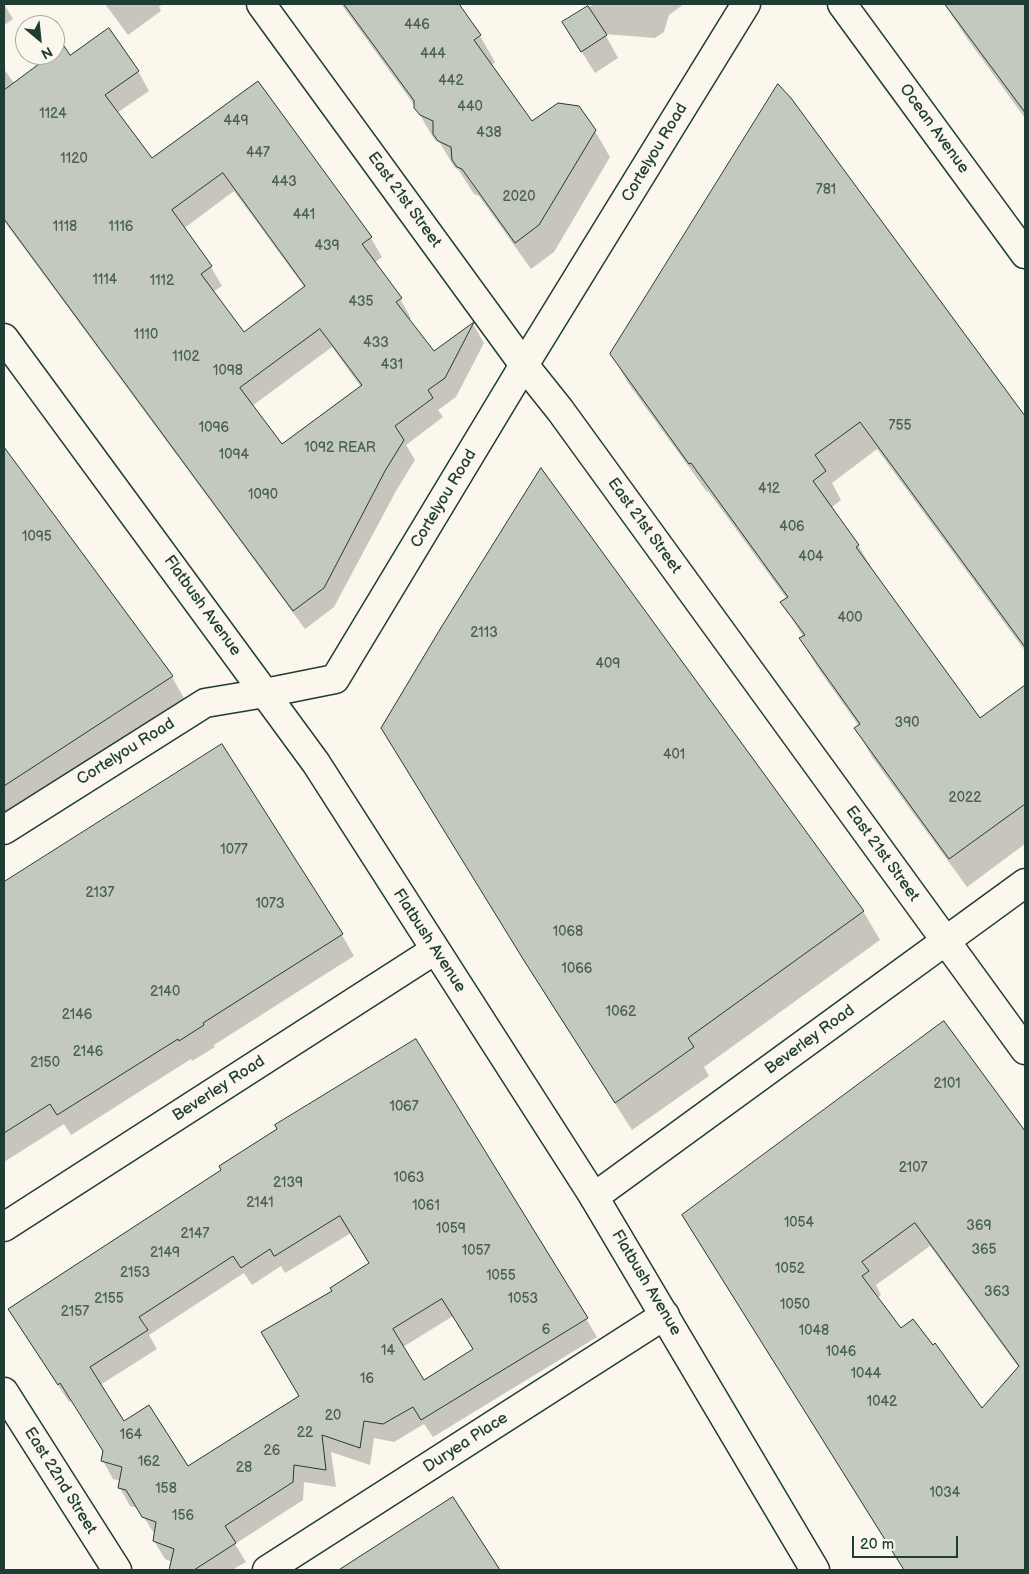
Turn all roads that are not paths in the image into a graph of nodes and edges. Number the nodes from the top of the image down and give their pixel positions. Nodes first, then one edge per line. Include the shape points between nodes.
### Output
1 (261, 4) edge
2 (746, 4) edge
3 (842, 4) edge
4 (1025, 254) edge
5 (4, 338) edge
6 (524, 365) junction
7 (265, 693) junction
8 (4, 830) edge
9 (1025, 882) edge
10 (945, 941) junction
11 (435, 950) junction
12 (1025, 1050) edge
13 (594, 1197) junction
14 (4, 1227) edge
15 (665, 1315) junction
16 (4, 1392) edge
17 (117, 1570) edge
18 (267, 1570) edge
19 (815, 1570) edge

1 - 6 street, East 21st Street
2 - 6 street, Cortelyou Road
3 - 4 street, Ocean Avenue
5 - 7 street, Flatbush Avenue
6 - 7 street, Cortelyou Road via 334,679
6 - 10 street, East 21st Street via 566,418
7 - 8 street, Cortelyou Road via 205,702
7 - 11 street, Flatbush Avenue via 316,762
9 - 10 street, Beverley Road
10 - 12 street, East 21st Street
10 - 13 street, Beverley Road
11 - 13 street, Flatbush Avenue
11 - 14 street, Beverley Road
13 - 15 street, Flatbush Avenue
15 - 18 street, Duryea Place
15 - 19 street, Flatbush Avenue
16 - 17 street, East 22nd Street

